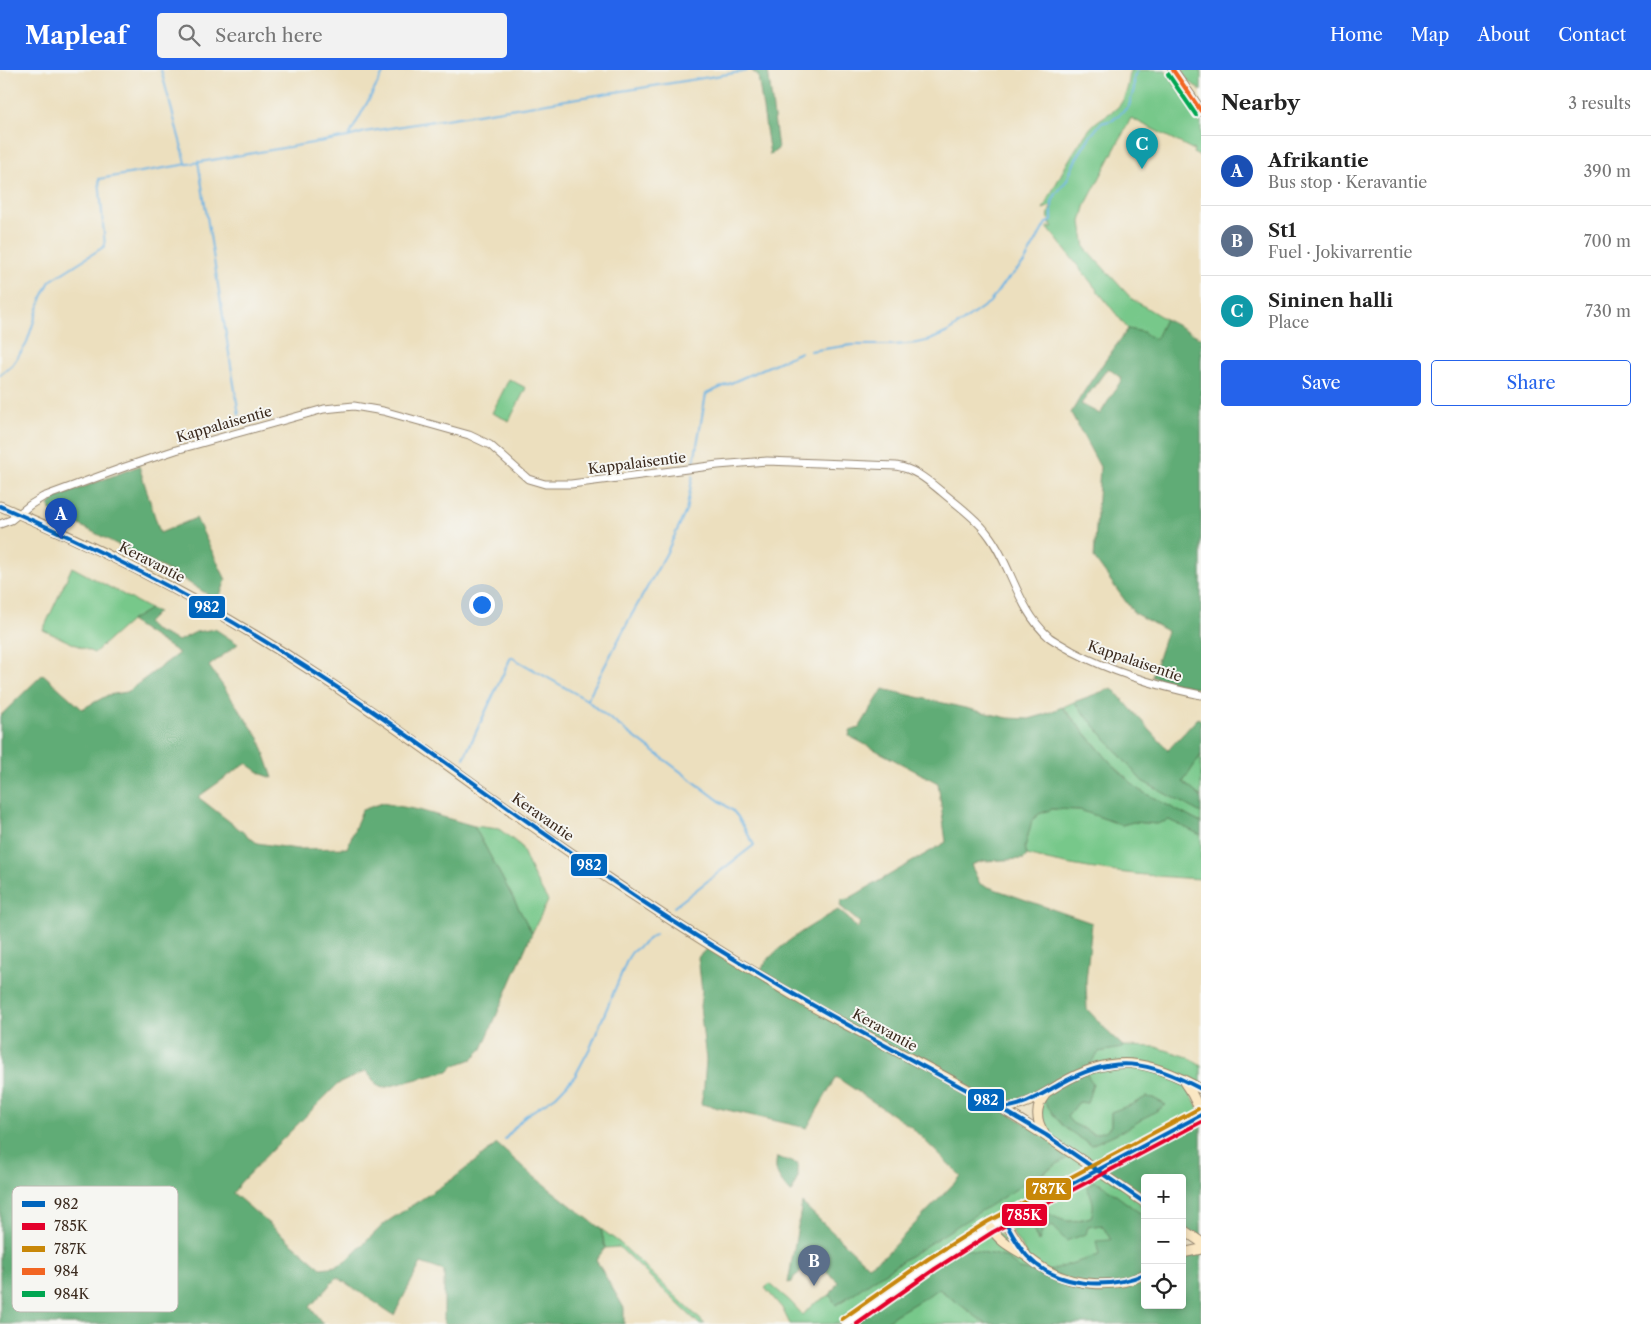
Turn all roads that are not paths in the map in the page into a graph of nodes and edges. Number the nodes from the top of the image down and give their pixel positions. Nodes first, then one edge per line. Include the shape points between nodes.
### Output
1 (1174, 70) edge
2 (1201, 111) edge
3 (0, 506) edge
4 (19, 514) junction
5 (0, 524) edge
6 (1201, 695) edge
7 (1180, 1078) junction
8 (1201, 1089) edge
9 (1047, 1092) junction
10 (1000, 1108) junction
11 (1201, 1114) edge
12 (1046, 1136) junction
13 (1141, 1200) edge
14 (1004, 1220) junction
15 (990, 1228) junction
16 (1186, 1231) edge
17 (1201, 1242) edge
18 (1201, 1250) edge
19 (1186, 1252) edge
20 (1028, 1257) junction
21 (1141, 1275) edge
22 (846, 1324) edge

1 - 2 street
3 - 4 main road, Keravantie
4 - 5 street, Kappalaisentie
4 - 6 street, Kappalaisentie via 43,497 176,450 324,409 354,406 469,435 490,445 528,479 545,484 571,484 767,461 896,466 920,474 986,532 1021,599 1050,637 1100,664 1155,684
4 - 10 main road, Keravantie via 151,577 251,634 394,726 592,868 681,927 808,1003
7 - 8 main road
7 - 9 main road via 1141,1064 1111,1064 1072,1077
7 - 11 main road
9 - 10 main road via 1015,1107
9 - 12 main road via 1037,1114
10 - 12 main road, Keravantie
11 - 14 street, bridge
12 - 13 main road, Keravantie
14 - 15 street
14 - 20 main road
15 - 20 main road via 998,1239
15 - 22 street
16 - 17 main road
18 - 19 main road
20 - 21 main road via 1048,1271 1082,1283 1104,1284

